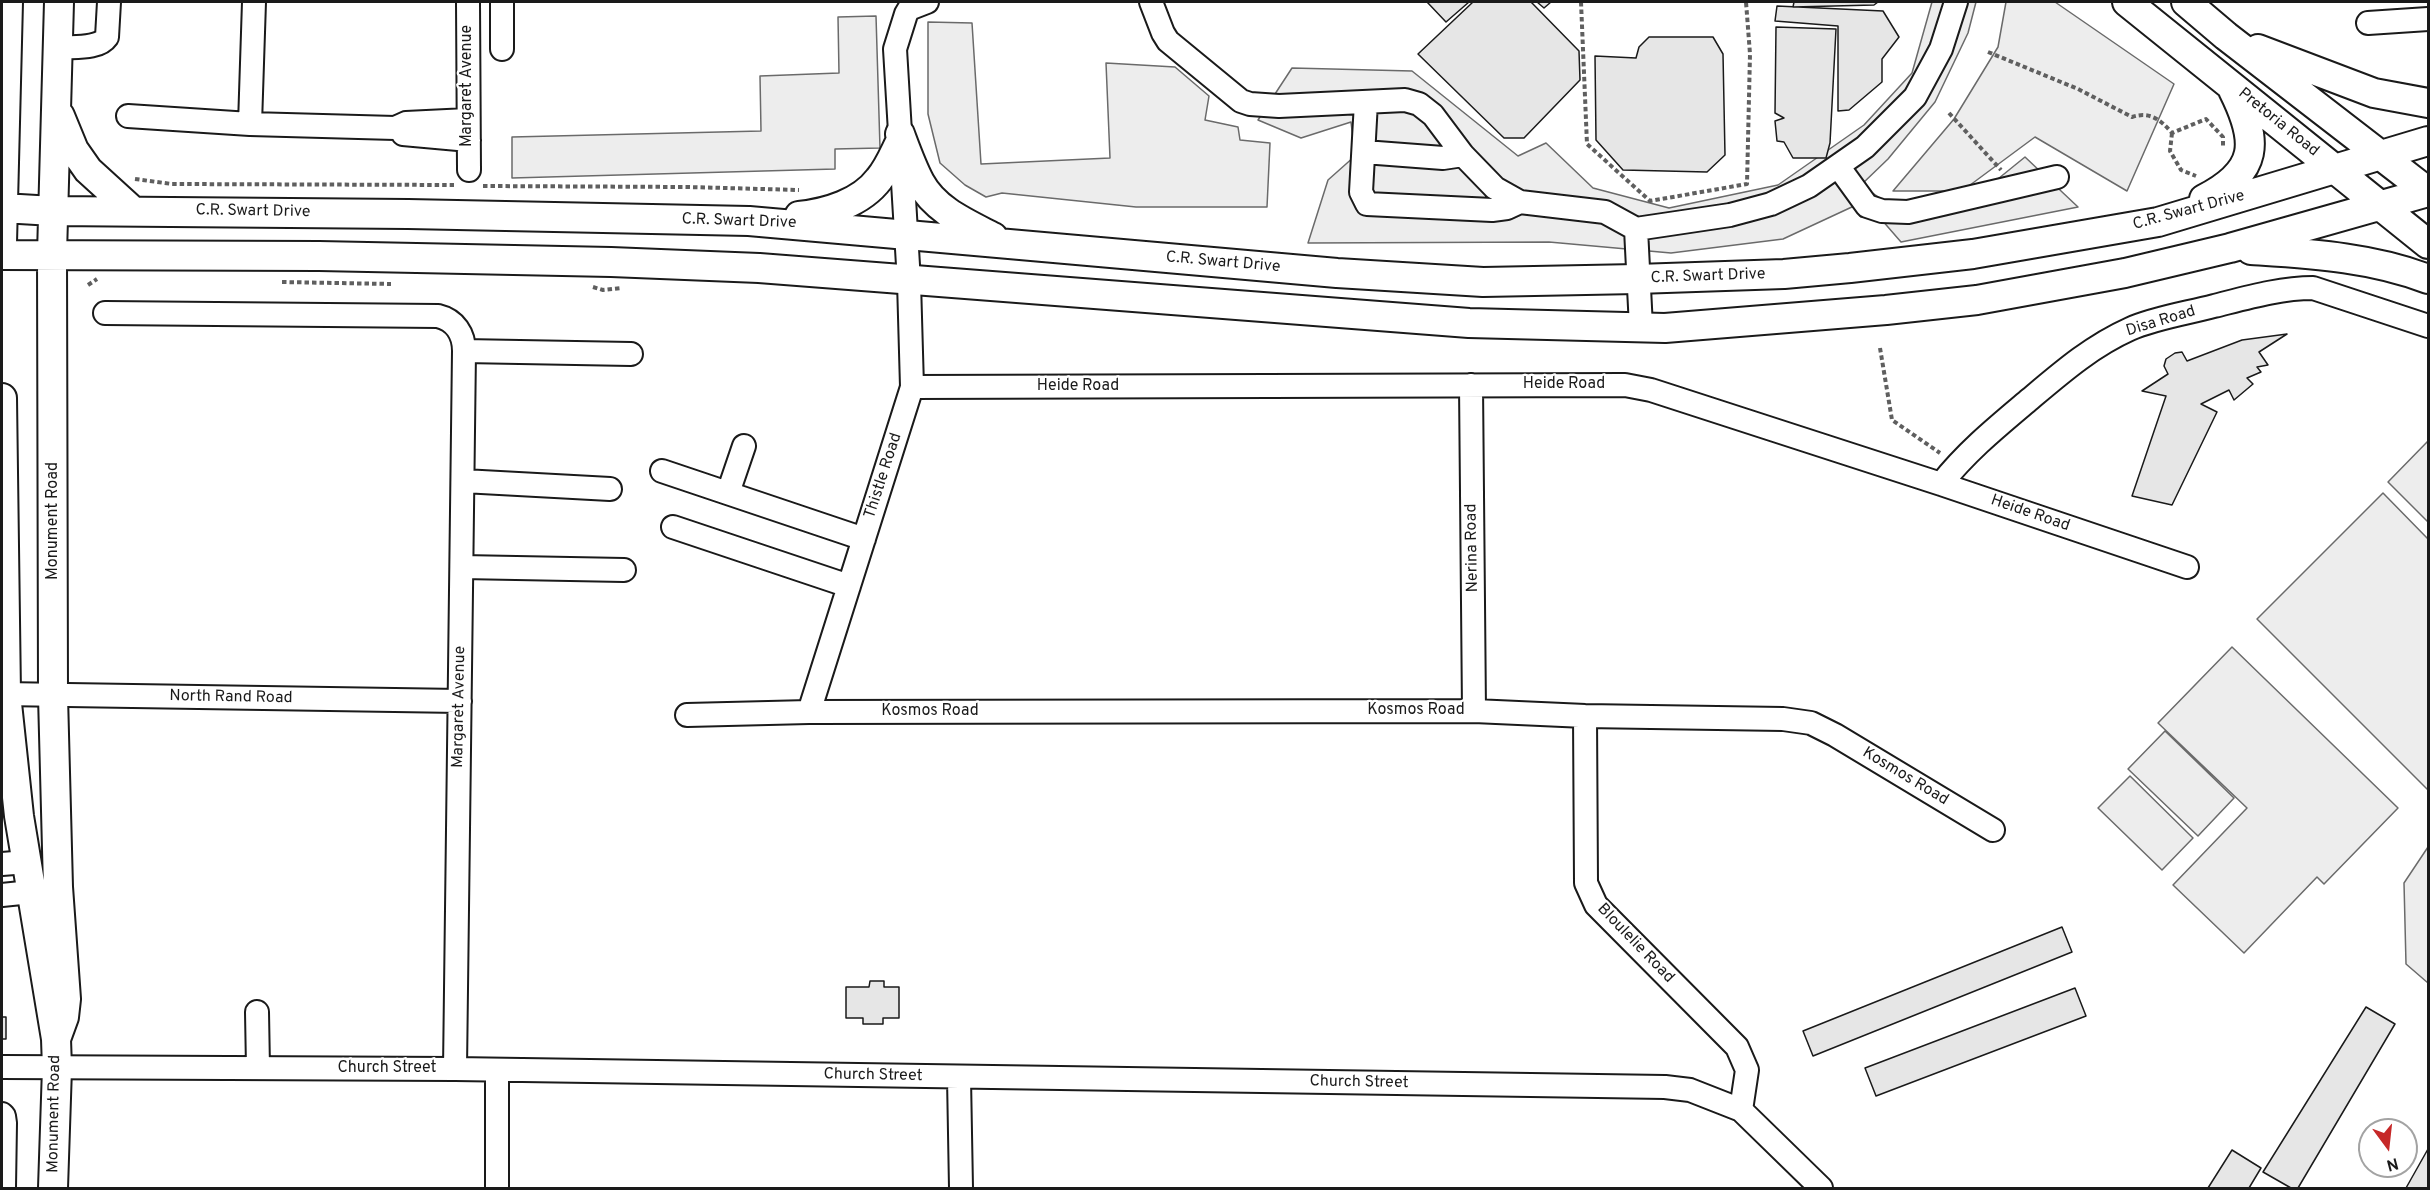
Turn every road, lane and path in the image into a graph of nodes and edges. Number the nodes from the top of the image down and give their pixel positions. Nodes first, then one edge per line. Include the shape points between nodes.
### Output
1 (8, 2) edge
2 (59, 2) edge
3 (109, 2) edge
4 (254, 2) edge
5 (468, 2) edge
6 (502, 2) edge
7 (927, 2) edge
8 (1151, 2) edge
9 (1581, 2) edge
10 (1746, 2) edge
11 (1956, 2) edge
12 (2127, 2) edge
13 (2186, 2) edge
14 (2428, 19) edge
15 (2368, 23) dead end
16 (468, 28) junction
17 (2226, 36) junction
18 (58, 48) junction
19 (1988, 51) dead end
20 (4, 71) edge
21 (2229, 83) junction
22 (1366, 102) junction
23 (2428, 103) edge
24 (56, 106) junction
25 (1949, 113) dead end
26 (128, 116) dead end
27 (250, 124) junction
28 (469, 130) junction
29 (2172, 133) junction
30 (900, 138) junction
31 (2428, 141) edge
32 (2224, 151) dead end
33 (1364, 152) junction
34 (1462, 155) junction
35 (2381, 157) junction
36 (1838, 166) junction
37 (469, 170) dead end
38 (2336, 170) junction
39 (2003, 171) dead end
40 (2205, 173) dead end
41 (2057, 177) dead end
42 (2428, 192) edge
43 (1520, 201) junction
44 (2384, 206) junction
45 (3, 208) junction
46 (53, 211) junction
47 (133, 211) junction
48 (749, 221) junction
49 (2158, 222) junction
50 (1636, 229) junction
51 (905, 234) junction
52 (2, 243) edge
53 (1005, 244) junction
54 (2428, 244) edge
55 (2230, 248) junction
56 (52, 254) junction
57 (2, 255) edge
58 (1637, 279) junction
59 (2428, 279) edge
60 (909, 282) junction
61 (105, 313) dead end
62 (2428, 326) edge
63 (1641, 327) junction
64 (464, 348) junction
65 (1880, 348) dead end
66 (632, 354) dead end
67 (1471, 385) junction
68 (912, 387) junction
69 (2, 398) edge
70 (2, 438) edge
71 (744, 446) dead end
72 (2, 457) edge
73 (1957, 464) junction
74 (662, 471) dead end
75 (463, 481) junction
76 (1941, 484) junction
77 (610, 489) dead end
78 (728, 493) junction
79 (673, 528) dead end
80 (864, 539) junction
81 (462, 567) junction
82 (2187, 567) dead end
83 (624, 570) dead end
84 (849, 586) junction
85 (4, 694) edge
86 (53, 696) junction
87 (460, 701) junction
88 (1474, 711) junction
89 (809, 712) junction
90 (687, 715) dead end
91 (1585, 716) junction
92 (1993, 830) dead end
93 (14, 863) edge
94 (32, 892) junction
95 (2, 895) edge
96 (257, 1012) dead end
97 (56, 1039) junction
98 (2, 1067) edge
99 (57, 1068) junction
100 (258, 1068) junction
101 (455, 1069) junction
102 (497, 1070) junction
103 (959, 1078) junction
104 (1741, 1110) junction
105 (2, 1114) edge
106 (4, 1187) edge
107 (53, 1188) edge
108 (497, 1188) edge
109 (961, 1188) edge
110 (1821, 1188) edge

1 - 20 main road
2 - 18 main road, Monument Road
3 - 18 street via 104,41
4 - 27 street
5 - 16 street, Margaret Avenue
6 - 16 street via 502,40
7 - 30 street, Thistle Road via 909,9 894,49
8 - 22 street via 1168,41 1241,101 1279,106
9 - 10 path via 1587,144 1650,201 1747,184 1750,54
11 - 36 street via 1941,49 1915,97 1865,147
12 - 21 main road, Pretoria Road
13 - 17 main road
14 - 15 street
16 - 28 street, Margaret Avenue
17 - 23 main road via 2374,93
17 - 35 main road
18 - 24 main road, Monument Road
19 - 29 path via 2132,117 2141,114 2159,118
20 - 45 main road
21 - 38 main road, Pretoria Road
21 - 49 main road via 2250,131 2250,152 2244,169 2232,183
22 - 33 street
22 - 34 street via 1405,100 1419,104 1433,115
24 - 46 main road, Monument Road
24 - 47 main road via 74,150 88,170
25 - 39 path
26 - 27 street
27 - 28 street via 395,128 405,136
28 - 37 street, Margaret Avenue
29 - 32 path via 2206,120 2223,137
29 - 40 path via 2170,152 2181,170 2197,176
30 - 48 main road via 879,180 842,206 814,215
30 - 51 street, Thistle Road
30 - 53 main road via 919,181 937,204
31 - 35 main road, C.R. Swart Drive
33 - 34 street via 1443,158
33 - 43 street via 1361,192 1367,204 1492,210
34 - 43 street via 1495,188
35 - 38 main road, C.R. Swart Drive
35 - 42 main road
36 - 41 street via 1867,206 1882,211 1908,212
36 - 50 street via 1809,186 1771,204 1730,215
38 - 44 main road, Pretoria Road
38 - 49 main road, C.R. Swart Drive
42 - 44 main road
43 - 50 street via 1605,212
44 - 54 main road, Pretoria Road
44 - 55 main road
45 - 46 main road, C.R. Swart Drive
45 - 52 main road
46 - 47 main road, C.R. Swart Drive
46 - 56 main road, Monument Road
47 - 48 main road, C.R. Swart Drive
48 - 51 main road, C.R. Swart Drive
49 - 58 main road, C.R. Swart Drive via 1973,254 1861,267
50 - 58 street
51 - 53 main road, C.R. Swart Drive
51 - 60 street, Thistle Road
53 - 58 main road, C.R. Swart Drive via 1460,281
55 - 59 main road via 2377,263
55 - 63 main road via 2125,273 1977,300
56 - 57 main road
56 - 60 main road via 611,262 759,268
56 - 86 main road, Monument Road
58 - 63 street
60 - 63 main road via 1469,323
60 - 68 street, Thistle Road
61 - 64 street via 438,316 458,329
62 - 73 street, Disa Road via 2313,288 2298,288 2133,327 2074,361
64 - 66 street
64 - 75 street, Margaret Avenue
65 - 73 path via 1892,420
67 - 68 street, Heide Road
67 - 76 street, Heide Road via 1625,385 1651,390
67 - 88 street, Nerina Road
68 - 80 street, Thistle Road
69 - 70 main road, Monument Road
70 - 72 main road, Monument Road
71 - 78 street
72 - 85 main road, Monument Road
73 - 76 street, Disa Road
74 - 78 street
75 - 77 street
75 - 81 street, Margaret Avenue
76 - 82 street, Heide Road
78 - 80 street
79 - 84 street
80 - 84 street, Thistle Road
81 - 83 street
81 - 87 street, Margaret Avenue
84 - 89 street, Thistle Road
85 - 86 street, North Rand Road
85 - 93 main road, Monument Road via 19,816
86 - 87 street, North Rand Road
86 - 97 main road, Monument Road via 58,887 66,999
87 - 101 street, Margaret Avenue
88 - 89 street, Kosmos Road
88 - 91 street, Kosmos Road
89 - 90 street, Kosmos Road
91 - 92 street, Kosmos Road via 1783,719 1811,723
91 - 104 street, Bloulelie Road via 1586,883 1590,896 1737,1047 1747,1070
93 - 94 main road, Monument Road
94 - 95 street
94 - 97 main road, Monument Road
96 - 100 street
97 - 99 main road, Monument Road
98 - 99 street, Church Street
99 - 100 street, Church Street
99 - 107 main road, Monument Road
100 - 101 street, Church Street
101 - 102 street, Church Street
102 - 103 street, Church Street
102 - 108 street
103 - 104 street, Church Street via 1665,1087 1690,1090
103 - 109 street
104 - 110 street
105 - 106 street

